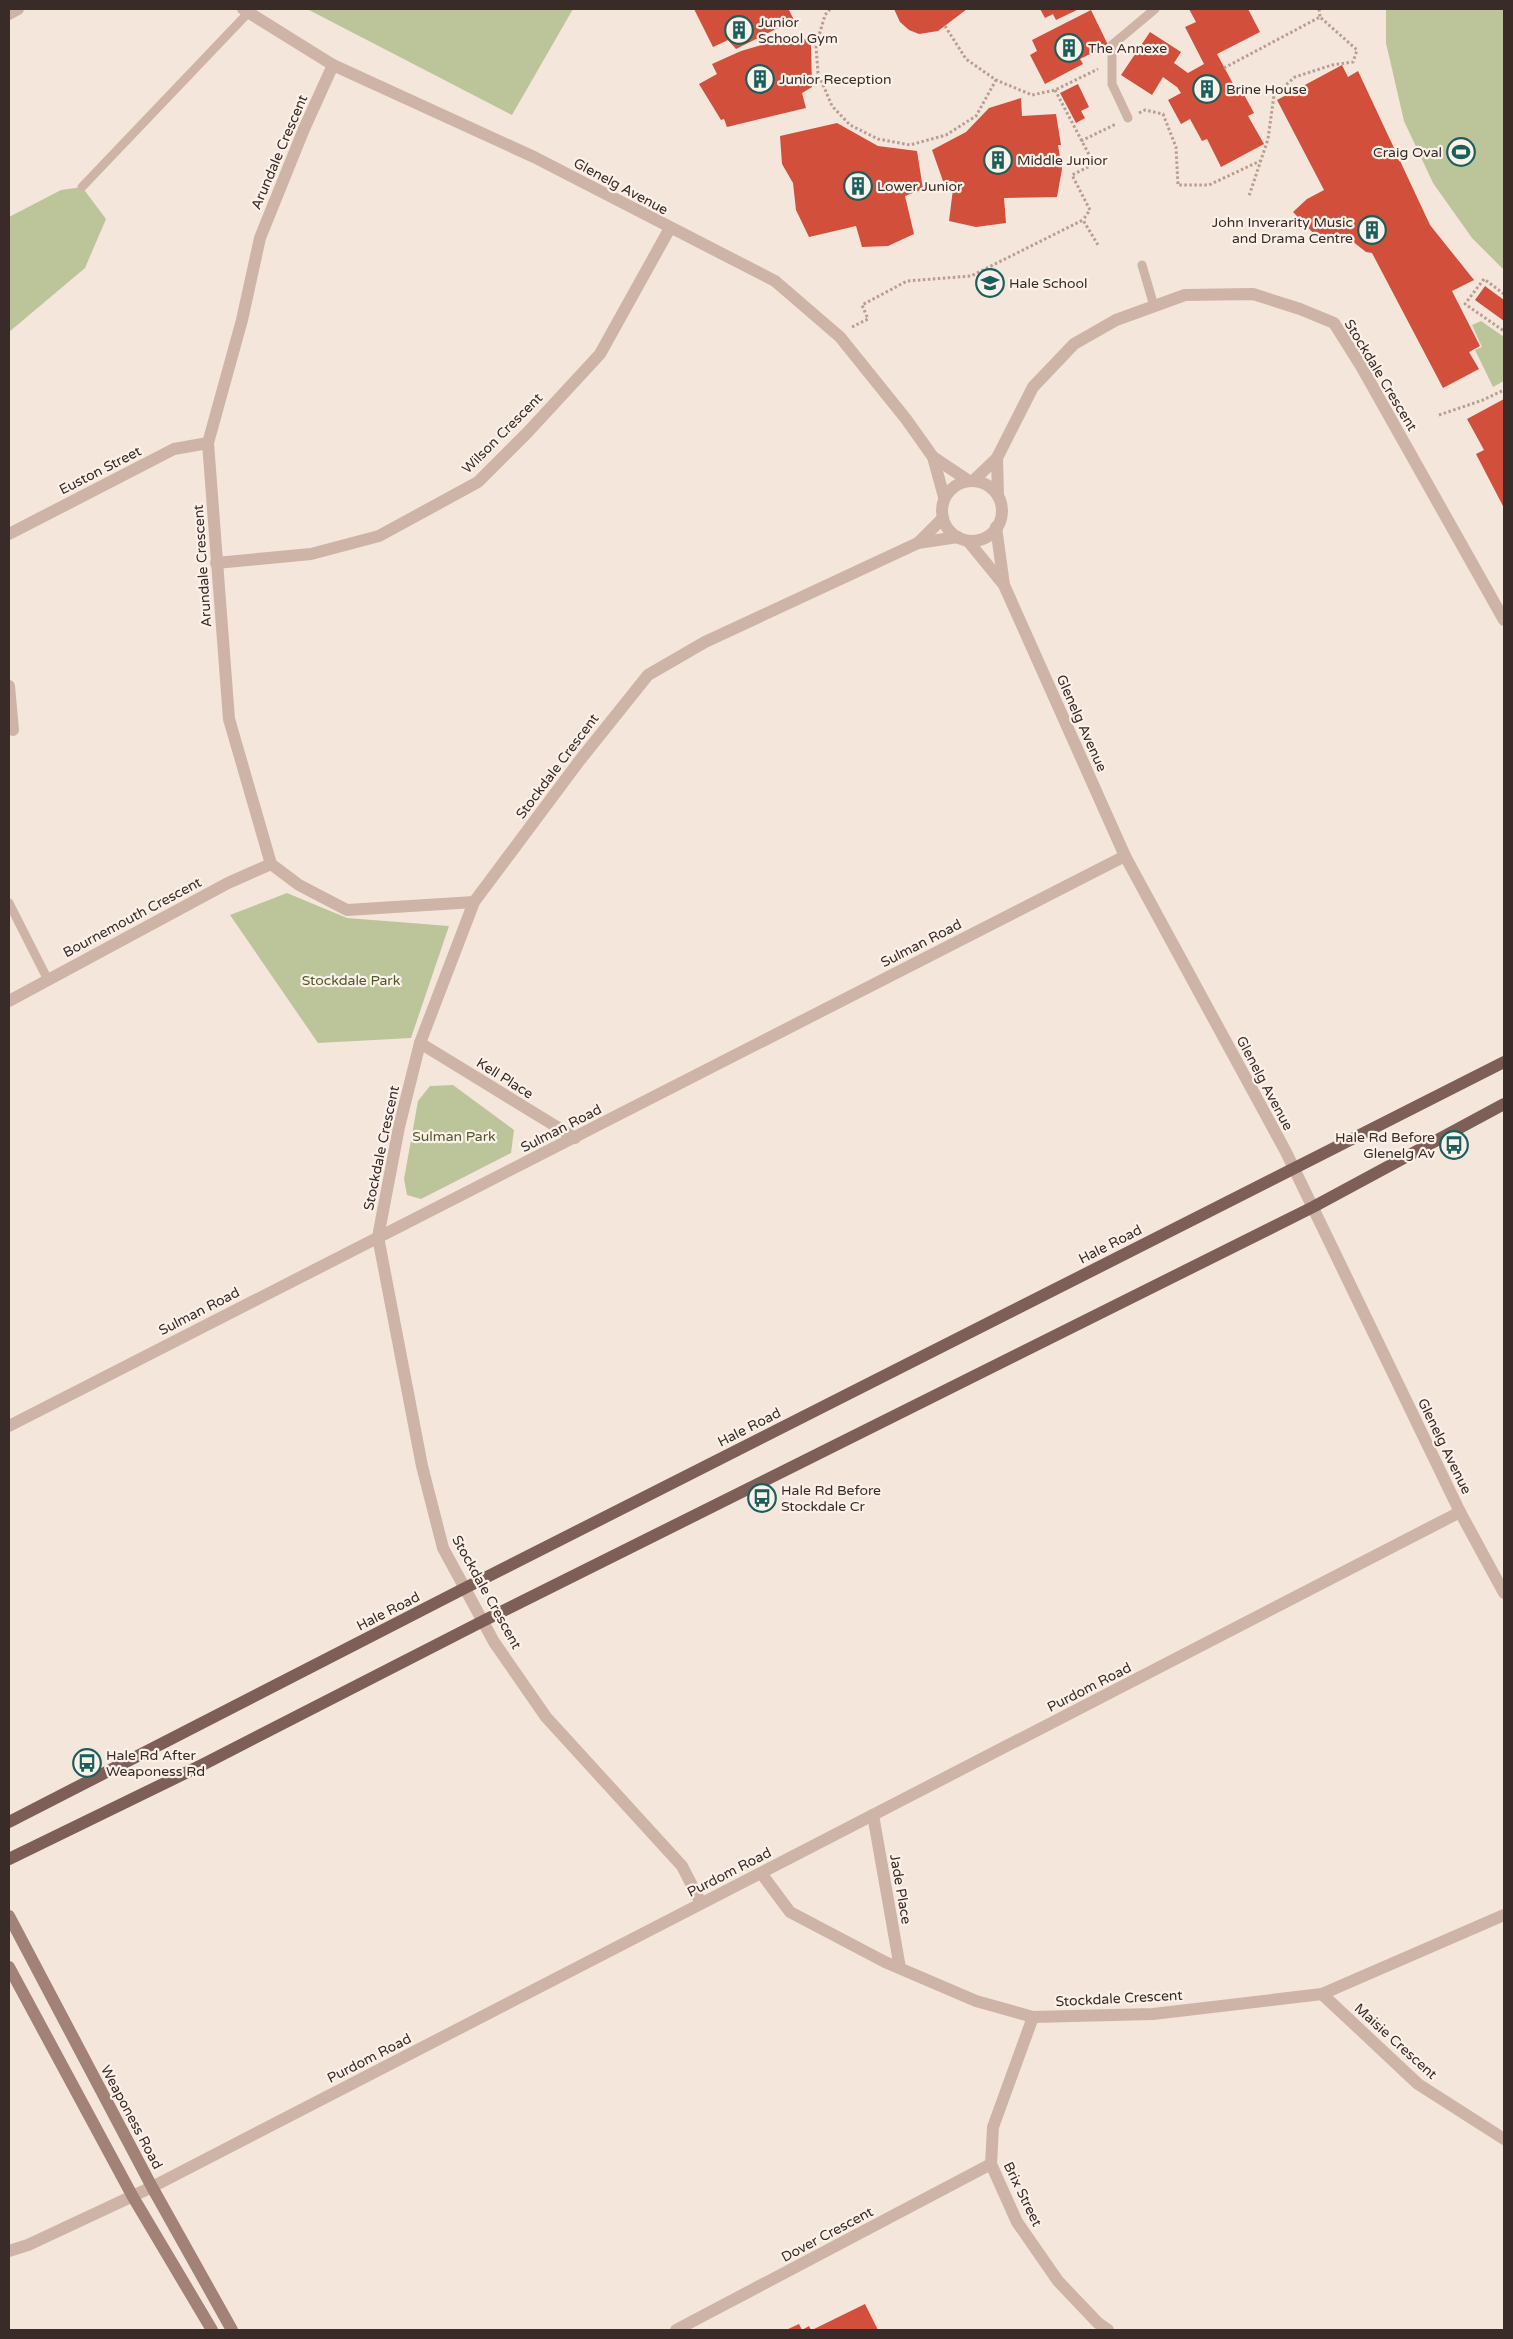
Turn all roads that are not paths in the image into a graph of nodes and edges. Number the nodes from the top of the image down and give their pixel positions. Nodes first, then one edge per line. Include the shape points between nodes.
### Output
1 (18, 9) edge
2 (1155, 9) edge
3 (245, 11) edge
4 (9, 14) edge
5 (333, 65) junction
6 (1128, 118) road end
7 (82, 187) dead end
8 (670, 228) junction
9 (1142, 265) dead end
10 (1154, 306) junction
11 (208, 443) junction
12 (933, 457) junction
13 (997, 458) junction
14 (971, 481) junction
15 (998, 496) junction
16 (944, 497) junction
17 (943, 518) junction
18 (996, 527) junction
19 (9, 534) edge
20 (963, 539) junction
21 (918, 543) junction
22 (216, 562) junction
23 (1004, 585) junction
24 (1504, 620) edge
25 (9, 686) edge
26 (13, 730) dead end
27 (1125, 856) junction
28 (271, 864) junction
29 (474, 902) junction
30 (9, 903) edge
31 (48, 980) junction
32 (9, 1001) edge
33 (420, 1043) junction
34 (1504, 1062) edge
35 (1504, 1104) edge
36 (575, 1138) junction
37 (1294, 1168) junction
38 (1313, 1207) junction
39 (378, 1237) junction
40 (9, 1426) edge
41 (1460, 1512) junction
42 (465, 1588) junction
43 (1504, 1593) edge
44 (483, 1621) junction
45 (873, 1815) junction
46 (9, 1822) edge
47 (9, 1858) edge
48 (761, 1873) junction
49 (701, 1904) junction
50 (1504, 1915) edge
51 (9, 1916) edge
52 (9, 1967) edge
53 (900, 1968) junction
54 (1322, 1994) junction
55 (1033, 2017) junction
56 (1504, 2139) edge
57 (991, 2164) junction
58 (152, 2187) junction
59 (133, 2197) junction
60 (9, 2251) edge
61 (212, 2330) edge
62 (232, 2330) edge
63 (676, 2330) edge
64 (1108, 2330) edge

1 - 4 street
2 - 6 lane via 1112,45 1112,84
3 - 5 street, Glenelg Avenue
3 - 7 lane
5 - 8 street, Glenelg Avenue via 534,157
5 - 11 street, Arundale Crescent via 260,238 242,320
8 - 12 street, Glenelg Avenue via 775,281 833,331
8 - 22 street, Wilson Crescent via 600,354 478,482 379,536 311,554
9 - 10 lane
10 - 13 street, Stockdale Crescent via 1116,320 1074,344 1033,387
10 - 24 street, Stockdale Crescent via 1186,295 1253,294 1334,323
11 - 19 street, Euston Street via 174,449
11 - 22 street, Arundale Crescent
12 - 14 street, Glenelg Avenue
12 - 16 street, Glenelg Avenue
13 - 14 street, Stockdale Crescent
13 - 15 street, Stockdale Crescent
14 - 15 street, Glenelg Avenue via 985,483
14 - 16 street via 952,488
15 - 18 street, Glenelg Avenue via 1002,509
16 - 17 street, Glenelg Avenue
17 - 20 street, Glenelg Avenue via 947,529
17 - 21 street, Stockdale Crescent
18 - 20 street via 982,539
18 - 23 street, Glenelg Avenue
20 - 21 street, Stockdale Crescent
20 - 23 street, Glenelg Avenue
21 - 29 street, Stockdale Crescent via 705,642 648,675
22 - 28 street, Arundale Crescent via 229,719
23 - 27 street, Glenelg Avenue
25 - 26 street
27 - 36 street, Sulman Road
27 - 37 street, Glenelg Avenue
28 - 29 street via 299,885 347,910
28 - 31 street, Bournemouth Crescent via 228,882
29 - 33 street, Stockdale Crescent
30 - 31 lane
31 - 32 street, Bournemouth Crescent
33 - 36 street, Kell Place
33 - 39 street, Stockdale Crescent via 399,1127
34 - 37 main road, Hale Road
35 - 38 main road
36 - 39 street, Sulman Road
37 - 38 street, Glenelg Avenue
37 - 42 main road, Hale Road
38 - 41 street, Glenelg Avenue
38 - 44 main road
39 - 40 street, Sulman Road
39 - 42 street, Stockdale Crescent via 422,1466 443,1548
41 - 43 street, Glenelg Avenue
41 - 45 street, Purdom Road
42 - 44 street, Stockdale Crescent
42 - 46 main road, Hale Road
44 - 47 main road via 202,1765
44 - 49 street, Stockdale Crescent via 546,1717 682,1866
45 - 48 street, Purdom Road
45 - 53 street, Jade Place
48 - 49 street, Purdom Road
48 - 53 street, Stockdale Crescent via 790,1912
49 - 58 street, Purdom Road
50 - 54 street, Stockdale Crescent
51 - 58 main road, Weaponess Road
52 - 59 main road
53 - 55 street, Stockdale Crescent via 976,2001
54 - 55 street, Stockdale Crescent via 1153,2014
54 - 56 street, Maisie Crescent via 1418,2084
55 - 57 street, Brix Street via 993,2127
57 - 63 street, Dover Crescent
57 - 64 street, Brix Street via 1017,2222 1058,2281
58 - 59 street, Purdom Road
58 - 62 main road, Weaponess Road
59 - 60 street, Purdom Road
59 - 61 main road

